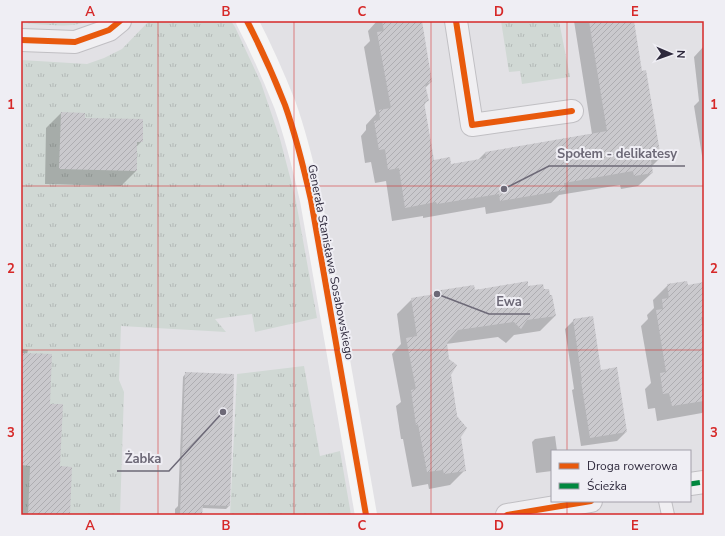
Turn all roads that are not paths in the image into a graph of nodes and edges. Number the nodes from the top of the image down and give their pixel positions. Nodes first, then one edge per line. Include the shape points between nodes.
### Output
1 (120, 21) edge
2 (247, 21) edge
3 (456, 21) edge
4 (21, 40) edge
5 (572, 111) dead end
6 (704, 482) edge
7 (691, 484) edge
8 (585, 502) edge
9 (665, 502) edge
10 (366, 515) edge
11 (507, 515) edge
12 (668, 515) edge

1 - 4 street via 109,30 75,42
2 - 10 street, Generała Stanisława Sosabowskiego via 285,106 304,170
3 - 5 street via 472,125
6 - 7 street
8 - 11 street
9 - 12 lane

